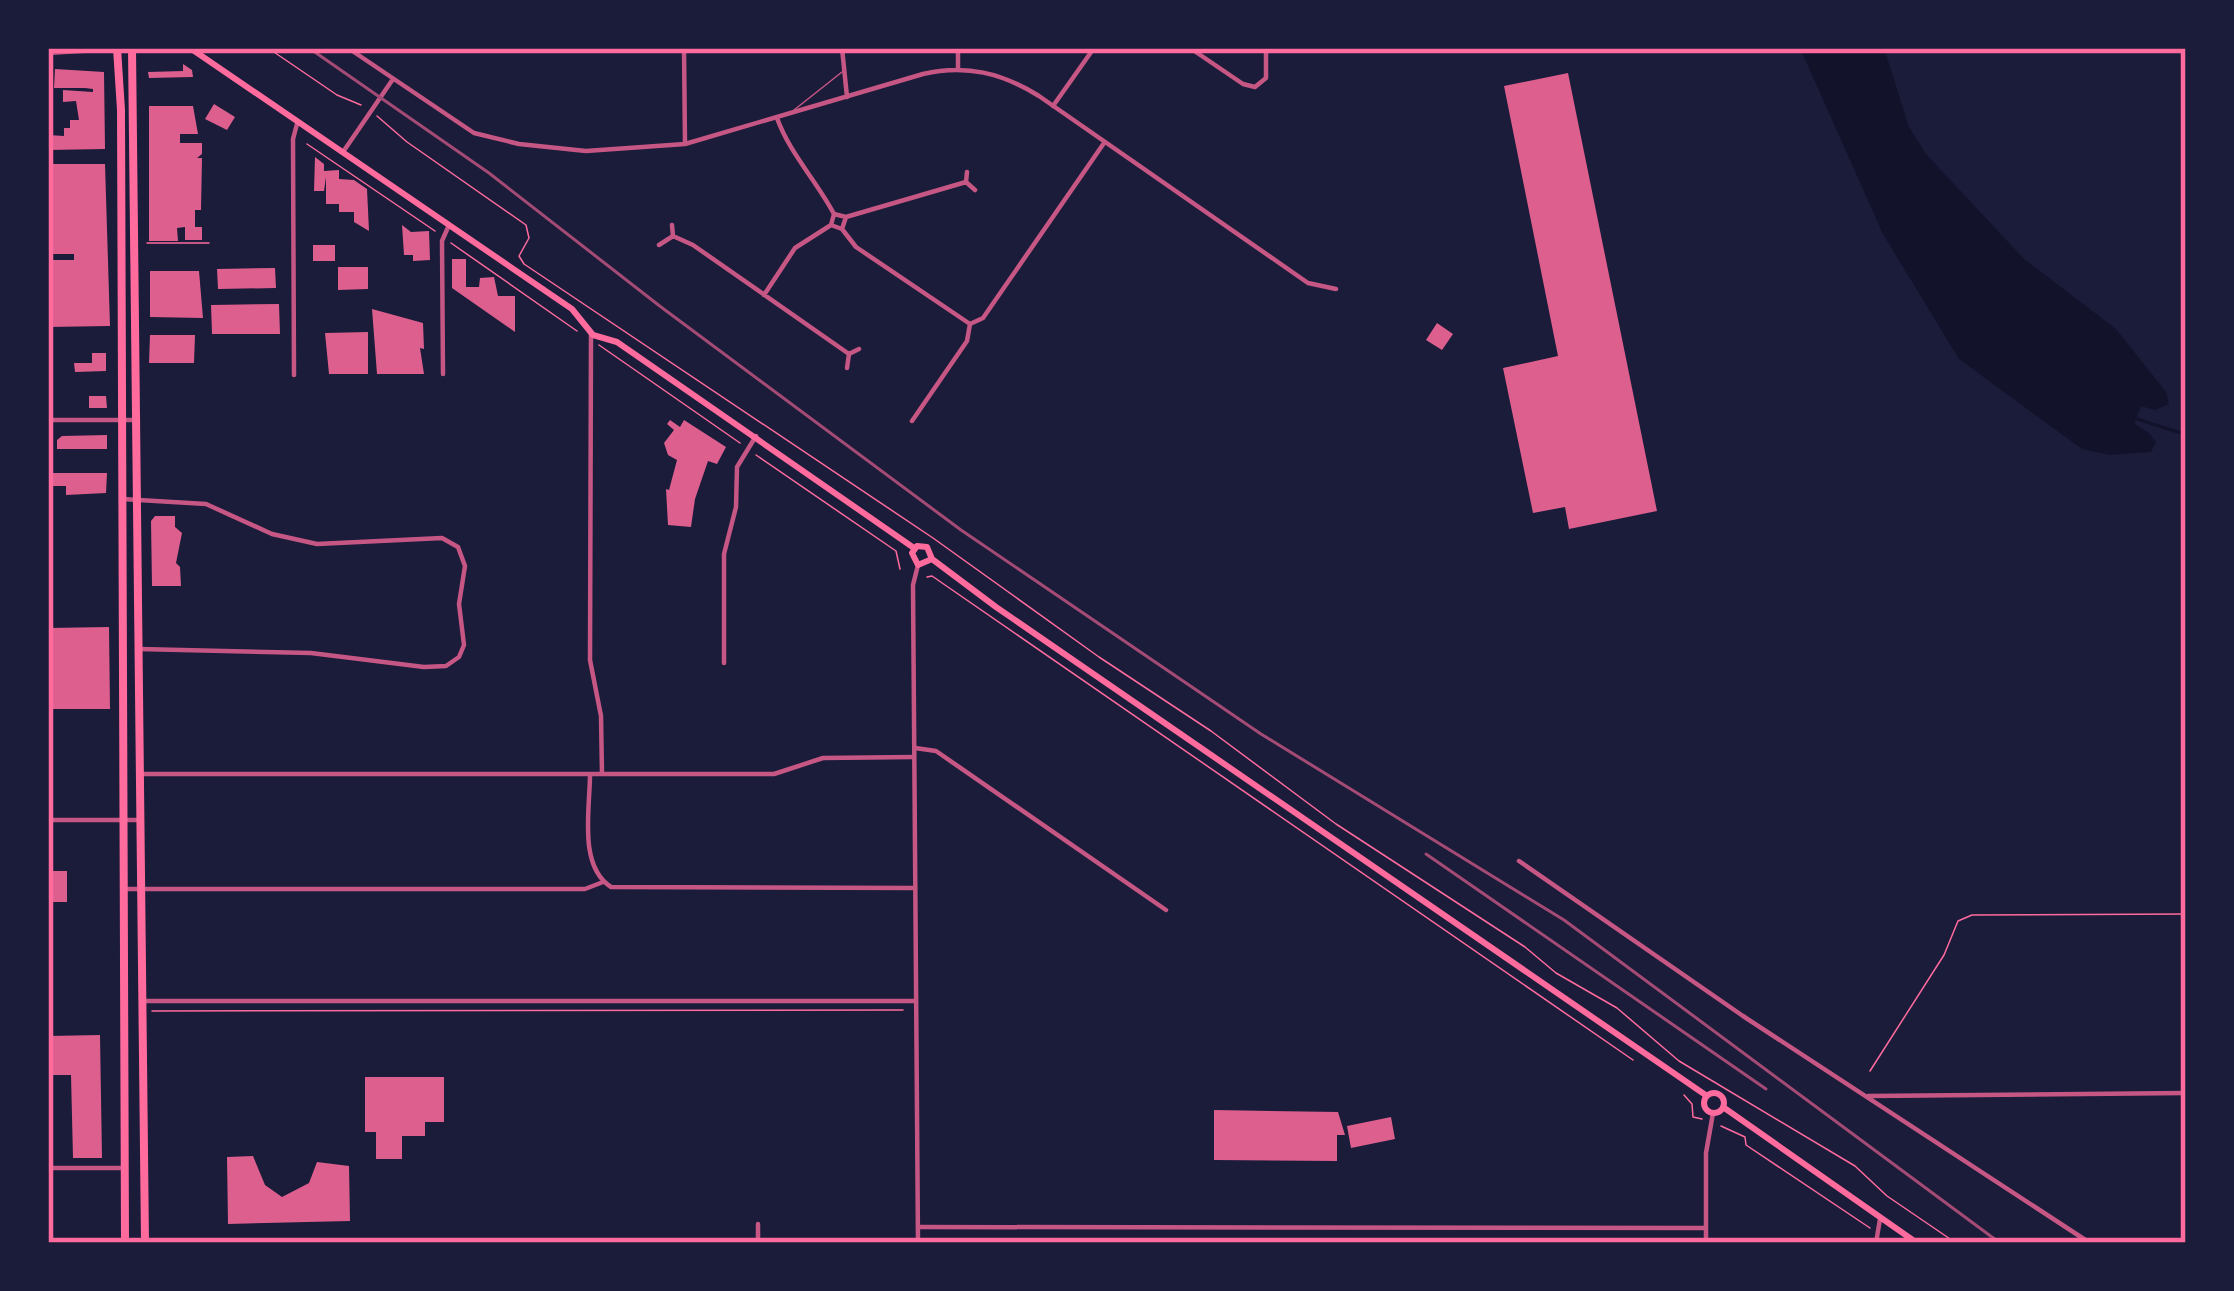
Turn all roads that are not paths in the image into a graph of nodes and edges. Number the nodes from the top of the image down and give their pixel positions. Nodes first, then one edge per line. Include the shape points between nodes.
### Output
1 (117, 48) edge
2 (132, 48) edge
3 (190, 48) edge
4 (348, 48) edge
5 (685, 48) edge
6 (842, 48) edge
7 (958, 48) edge
8 (1094, 48) edge
9 (1190, 48) edge
10 (1266, 48) edge
11 (48, 53) edge
12 (958, 69) junction
13 (842, 72) junction
14 (393, 80) junction
15 (847, 97) junction
16 (1053, 106) junction
17 (792, 113) junction
18 (777, 118) junction
19 (298, 122) junction
20 (1105, 142) junction
21 (685, 144) junction
22 (343, 152) junction
23 (968, 172) dead end
24 (966, 182) junction
25 (975, 190) dead end
26 (834, 214) junction
27 (846, 217) junction
28 (831, 224) junction
29 (672, 225) dead end
30 (449, 226) junction
31 (842, 229) junction
32 (673, 236) junction
33 (659, 245) dead end
34 (1336, 289) dead end
35 (764, 295) junction
36 (970, 324) junction
37 (590, 336) junction
38 (859, 350) dead end
39 (849, 354) junction
40 (847, 368) dead end
41 (443, 374) dead end
42 (294, 375) dead end
43 (48, 420) edge
44 (122, 420) junction
45 (138, 420) junction
46 (912, 422) dead end
47 (756, 436) junction
48 (122, 499) junction
49 (138, 499) junction
50 (914, 548) junction
51 (932, 559) junction
52 (918, 565) junction
53 (139, 649) junction
54 (724, 663) dead end
55 (914, 748) junction
56 (914, 757) junction
57 (140, 774) junction
58 (590, 774) junction
59 (602, 774) junction
60 (48, 820) edge
61 (124, 820) junction
62 (141, 820) junction
63 (1519, 861) dead end
64 (603, 882) junction
65 (915, 887) junction
66 (124, 889) junction
67 (142, 889) junction
68 (1166, 910) dead end
69 (143, 1001) junction
70 (915, 1001) junction
71 (123, 1064) junction
72 (144, 1064) junction
73 (2186, 1093) edge
74 (1707, 1096) junction
75 (1867, 1096) junction
76 (1723, 1107) junction
77 (1713, 1113) junction
78 (48, 1168) edge
79 (124, 1168) junction
80 (1881, 1218) junction
81 (758, 1224) dead end
82 (918, 1228) junction
83 (1706, 1228) junction
84 (124, 1243) edge
85 (145, 1243) edge
86 (758, 1243) edge
87 (918, 1243) edge
88 (1706, 1243) edge
89 (1876, 1243) edge
90 (1917, 1243) edge
91 (2090, 1243) edge

1 - 11 street
1 - 44 highway
2 - 45 highway
3 - 19 main road
4 - 14 street
5 - 21 street
6 - 13 street
7 - 12 street
8 - 16 street
9 - 10 street via 1251,87 1266,78
12 - 15 street
12 - 16 street via 1008,79
13 - 15 street
13 - 17 lane
14 - 21 street via 463,128 502,141 605,152
14 - 22 street
15 - 17 street
16 - 20 street
17 - 18 street
18 - 21 street
18 - 26 street
19 - 22 main road
19 - 42 street
20 - 34 street via 1308,284
20 - 36 street via 983,318
22 - 30 main road
23 - 24 street
24 - 25 street
24 - 27 street
26 - 27 street
26 - 28 street
27 - 31 street
28 - 31 street
28 - 35 street via 795,248
29 - 32 street
30 - 37 main road via 572,310
30 - 41 street
31 - 36 street via 856,247
32 - 33 street
32 - 35 street
35 - 39 street
36 - 46 street
37 - 47 main road via 617,342
37 - 59 street via 590,660
38 - 39 street
39 - 40 street
43 - 44 street
44 - 45 street
44 - 48 highway
45 - 49 highway
47 - 50 main road
47 - 54 street via 737,467 724,557
48 - 49 street
48 - 61 highway
49 - 53 highway
49 - 53 street via 206,503 272,534 317,544 442,538 458,547 465,566 464,645 446,666
50 - 51 main road via 928,547
50 - 52 main road
51 - 52 main road
51 - 74 main road
52 - 55 street
53 - 57 highway
55 - 56 street
55 - 68 street via 935,751
56 - 59 street via 829,758 780,774
56 - 65 street
57 - 58 street
57 - 62 highway
58 - 59 street
58 - 64 street via 590,856
60 - 61 street
61 - 62 street
61 - 66 highway
62 - 67 highway
63 - 75 street
64 - 65 street
64 - 67 street via 585,889
65 - 70 street
66 - 67 street
66 - 71 highway
67 - 69 highway
69 - 70 street
69 - 72 highway
70 - 82 street
71 - 72 highway
71 - 79 highway
72 - 85 highway
73 - 75 street
74 - 76 main road via 1720,1096
74 - 77 main road
75 - 91 street
76 - 77 main road
76 - 80 main road
77 - 83 street
78 - 79 street
79 - 84 highway
80 - 89 street
80 - 90 main road
81 - 86 street
82 - 83 street
82 - 87 street
83 - 88 street

